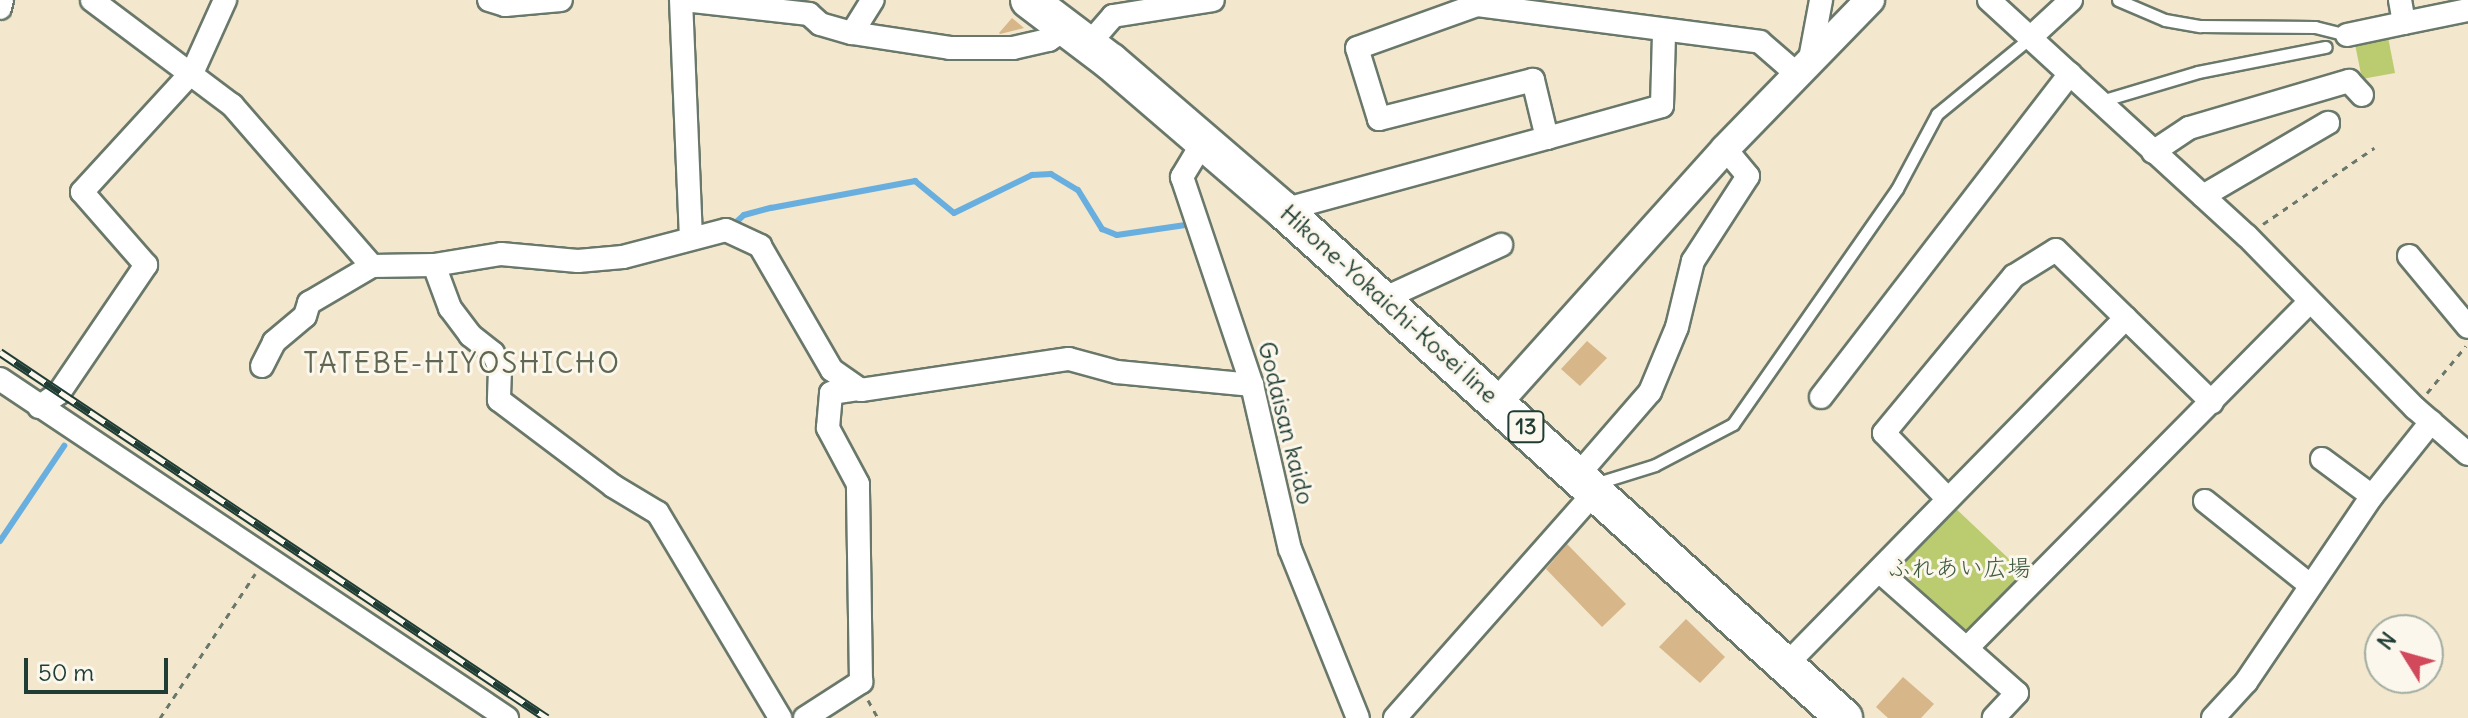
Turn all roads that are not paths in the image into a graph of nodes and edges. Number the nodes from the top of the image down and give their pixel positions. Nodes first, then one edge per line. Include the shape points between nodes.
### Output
1 (2, 0) edge
2 (92, 0) edge
3 (225, 0) edge
4 (489, 0) edge
5 (561, 0) edge
6 (683, 0) edge
7 (873, 0) edge
8 (1029, 0) edge
9 (1213, 0) edge
10 (1821, 0) edge
11 (1870, 0) edge
12 (1989, 0) edge
13 (2071, 0) edge
14 (2118, 0) edge
15 (2400, 0) edge
16 (736, 2) edge
17 (1176, 2) edge
18 (813, 7) edge
19 (0, 8) edge
20 (2468, 10) edge
21 (2404, 23) junction
22 (852, 33) junction
23 (1664, 33) junction
24 (2347, 35) joint
25 (1077, 36) junction
26 (2030, 38) junction
27 (2326, 47) dead end
28 (1803, 67) junction
29 (193, 71) junction
30 (2070, 74) junction
31 (2362, 95) dead end
32 (2098, 102) junction
33 (2328, 123) dead end
34 (1547, 138) junction
35 (1203, 142) junction
36 (1725, 149) junction
37 (2153, 152) junction
38 (2203, 196) junction
39 (1283, 210) junction
40 (691, 237) junction
41 (1501, 245) dead end
42 (2409, 256) dead end
43 (434, 265) junction
44 (372, 266) junction
45 (1383, 299) junction
46 (2309, 302) junction
47 (2126, 318) junction
48 (2468, 327) edge
49 (262, 366) dead end
50 (0, 379) edge
51 (1252, 385) junction
52 (860, 389) junction
53 (1821, 397) dead end
54 (1499, 401) junction
55 (2212, 402) junction
56 (39, 407) junction
57 (2423, 415) junction
58 (2468, 454) edge
59 (2322, 459) dead end
60 (1587, 484) junction
61 (2372, 496) junction
62 (1946, 497) junction
63 (2205, 501) dead end
64 (1879, 571) junction
65 (2310, 585) junction
66 (1968, 647) junction
67 (1785, 666) junction
68 (507, 718) edge
69 (780, 718) edge
70 (805, 718) edge
71 (1358, 718) edge
72 (1395, 718) edge
73 (1844, 718) edge
74 (1994, 718) edge
75 (2213, 718) edge

1 - 19 street
2 - 29 street
3 - 29 street
4 - 5 street via 505,5
6 - 16 street
6 - 40 street
7 - 22 street
8 - 25 main road, Hikone-Yokaichi-Kosei line / 13
9 - 17 street
10 - 28 street
11 - 28 street
12 - 26 street
13 - 26 street
14 - 24 lane via 2165,20 2200,26 2315,27
15 - 21 street
16 - 18 street
17 - 25 street via 1113,16
18 - 22 street via 820,24
20 - 21 street
21 - 24 street
22 - 25 street via 950,48 1013,48
23 - 28 street via 1760,42
23 - 34 street via 1662,106
23 - 34 street via 1477,5 1357,48 1379,119 1533,80
25 - 35 main road, Hikone-Yokaichi-Kosei line / 13
26 - 30 street
26 - 60 lane via 1937,114 1897,189 1733,424 1655,465
27 - 32 lane via 2198,72
28 - 36 street
29 - 44 street via 232,105
29 - 56 street via 82,192 146,265 59,393
30 - 32 street
30 - 53 street
31 - 37 street via 2349,81 2189,128
32 - 37 street
33 - 38 street
34 - 39 street
35 - 39 main road, Hikone-Yokaichi-Kosei line / 13
35 - 51 street, Godaisan kaido via 1182,177
36 - 54 street
36 - 60 street via 1748,176 1693,261 1677,327 1650,392
37 - 38 street
38 - 46 street
39 - 45 main road, Hikone-Yokaichi-Kosei line / 13
40 - 43 street via 623,257 578,261 501,254
40 - 52 street via 726,230 760,246 832,370
41 - 45 street
42 - 48 street
43 - 44 street
43 - 69 street via 450,308 470,335 493,353 500,369 499,400 613,486 658,513
44 - 49 street via 309,303 305,316 274,342
45 - 54 main road, Hikone-Yokaichi-Kosei line / 13
46 - 55 street
46 - 57 street
47 - 55 street
47 - 62 street
47 - 62 street via 2056,250 2014,276 1884,433
50 - 56 street
51 - 52 street via 1117,372 1069,359
51 - 71 street, Godaisan kaido via 1290,549
52 - 70 street via 831,393 828,428 858,484 861,682
54 - 60 main road, Hikone-Yokaichi-Kosei line / 13
55 - 66 street
56 - 68 street
57 - 58 street
57 - 61 street
59 - 61 street
60 - 67 main road, Hikone-Yokaichi-Kosei line / 13
60 - 72 street
61 - 65 street
62 - 64 street
63 - 65 street
64 - 66 street
64 - 67 street
65 - 75 street via 2246,682
66 - 74 street via 2017,693
67 - 73 main road, Hikone-Yokaichi-Kosei line / 13

